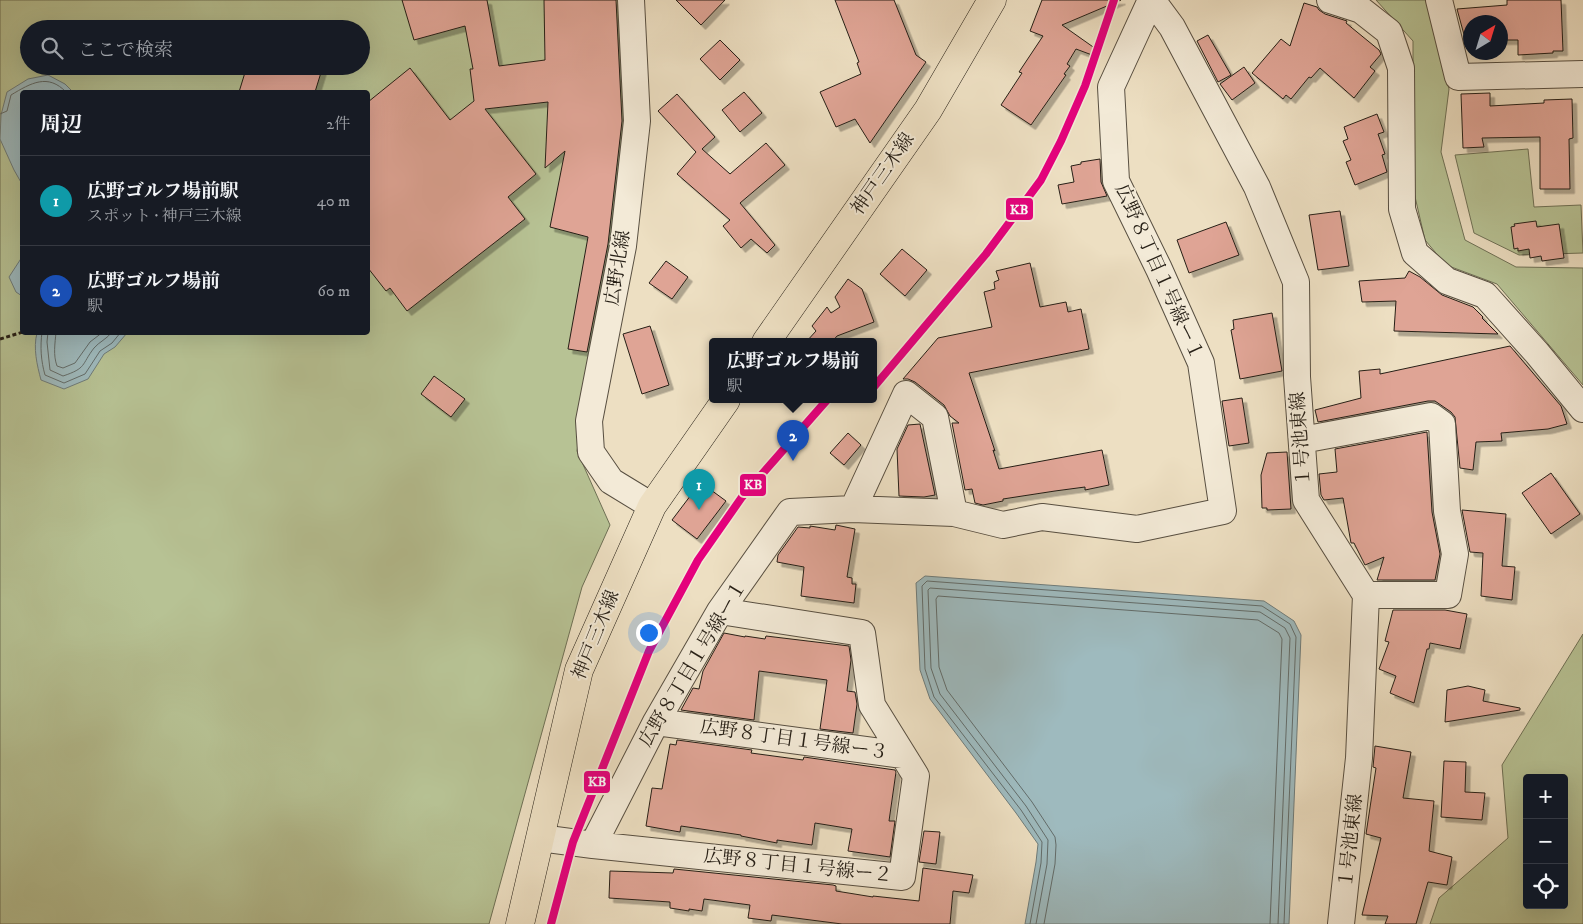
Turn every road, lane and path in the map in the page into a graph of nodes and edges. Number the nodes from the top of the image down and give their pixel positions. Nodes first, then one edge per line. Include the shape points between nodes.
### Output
1 (632, 0) edge
2 (992, 0) edge
3 (1152, 0) edge
4 (1330, 0) edge
5 (1439, 0) edge
6 (1583, 74) edge
7 (20, 333) edge
8 (769, 338) edge
9 (0, 340) edge
10 (724, 403) edge
11 (1583, 409) edge
12 (1302, 440) junction
13 (652, 506) junction
14 (853, 509) junction
15 (954, 513) junction
16 (1366, 595) junction
17 (720, 611) junction
18 (656, 722) junction
19 (903, 755) junction
20 (540, 838) junction
21 (593, 844) junction
22 (520, 924) edge
23 (1341, 924) edge

1 - 13 street, 広野北線 via 637,121 623,246 589,421 591,452 611,481
2 - 8 main road, 神戸三木線 via 928,110
3 - 12 street, １号池東線 via 1172,26 1256,187 1296,282 1297,377
3 - 15 street, 広野８丁目１号線ー１ via 1111,87 1116,181 1201,363 1223,512 1137,529 1042,517 1003,525
4 - 11 street via 1360,10 1389,32 1401,68 1402,208 1415,253 1447,281 1485,295
5 - 6 street via 1458,77
7 - 9 path
10 - 13 main road, 神戸三木線
12 - 16 street, １号池東線 via 1306,500
12 - 16 street via 1431,416 1442,424 1447,511 1454,554 1448,595
13 - 20 main road, 神戸三木線 via 579,670
14 - 15 street, 広野８丁目１号線ー１
14 - 15 street via 906,394 935,416
14 - 17 street, 広野８丁目１号線ー１ via 790,512
16 - 23 street, １号池東線 via 1359,758
17 - 18 street, 広野８丁目１号線ー１
17 - 19 street, 広野８丁目１号線ー２ via 862,633 872,705
18 - 19 street, 広野８丁目１号線ー３
18 - 21 street, 広野８丁目１号線ー１
19 - 21 street, 広野８丁目１号線ー２ via 916,776 902,877
20 - 21 street
20 - 22 main road, 神戸三木線

